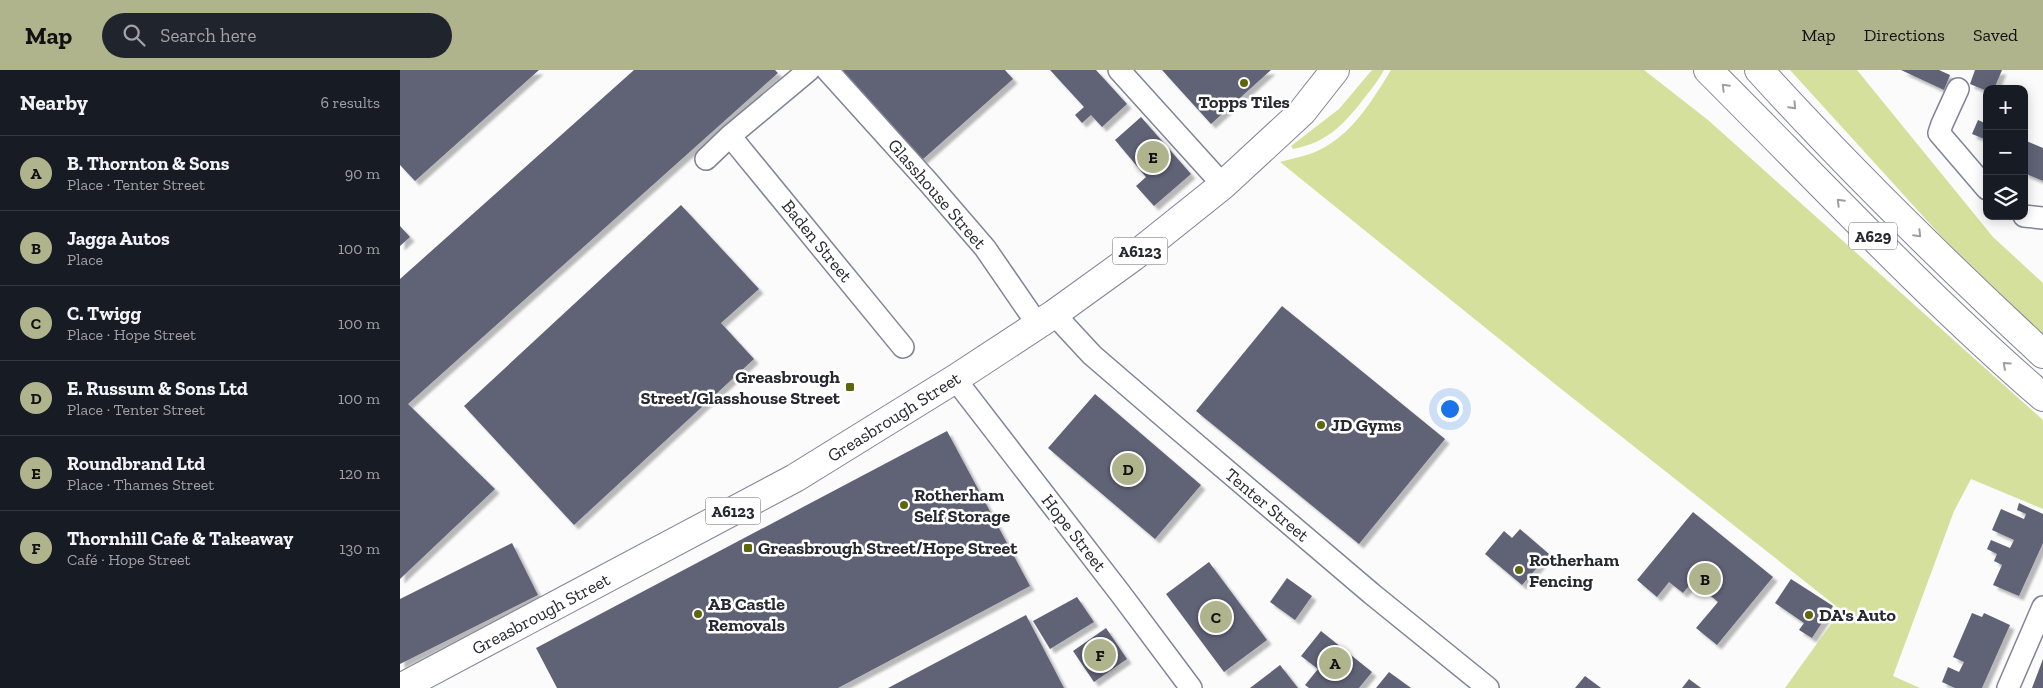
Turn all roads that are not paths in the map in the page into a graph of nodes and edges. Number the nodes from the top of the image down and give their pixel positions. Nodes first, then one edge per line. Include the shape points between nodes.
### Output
1 (809, 70) edge
2 (826, 70) edge
3 (1119, 70) edge
4 (1335, 70) edge
5 (1708, 70) edge
6 (1759, 70) edge
7 (1958, 89) dead end
8 (730, 136) junction
9 (706, 159) dead end
10 (1223, 184) junction
11 (1983, 184) edge
12 (2028, 216) edge
13 (2043, 218) edge
14 (1046, 319) junction
15 (903, 347) dead end
16 (2043, 354) edge
17 (955, 379) junction
18 (2043, 397) edge
19 (2043, 607) edge
20 (400, 688) edge
21 (1190, 688) edge
22 (1488, 688) edge
23 (2008, 688) edge

1 - 8 street
2 - 14 street, Glasshouse Street via 930,183
3 - 10 street
4 - 10 main road, Greasbrough Street / A6123 via 1302,112
18 -> 5 main road, A629 via 1904,266
6 -> 16 main road, A629 via 1870,187
7 - 11 street via 1939,133
8 - 9 street
8 - 15 street, Baden Street
10 - 14 main road, Greasbrough Street / A6123 via 1133,258
12 - 13 street
14 - 17 main road, Greasbrough Street / A6123
14 - 22 street, Tenter Street
17 - 20 main road, Greasbrough Street / A6123 via 796,478
17 - 21 street, Hope Street
19 - 23 street

